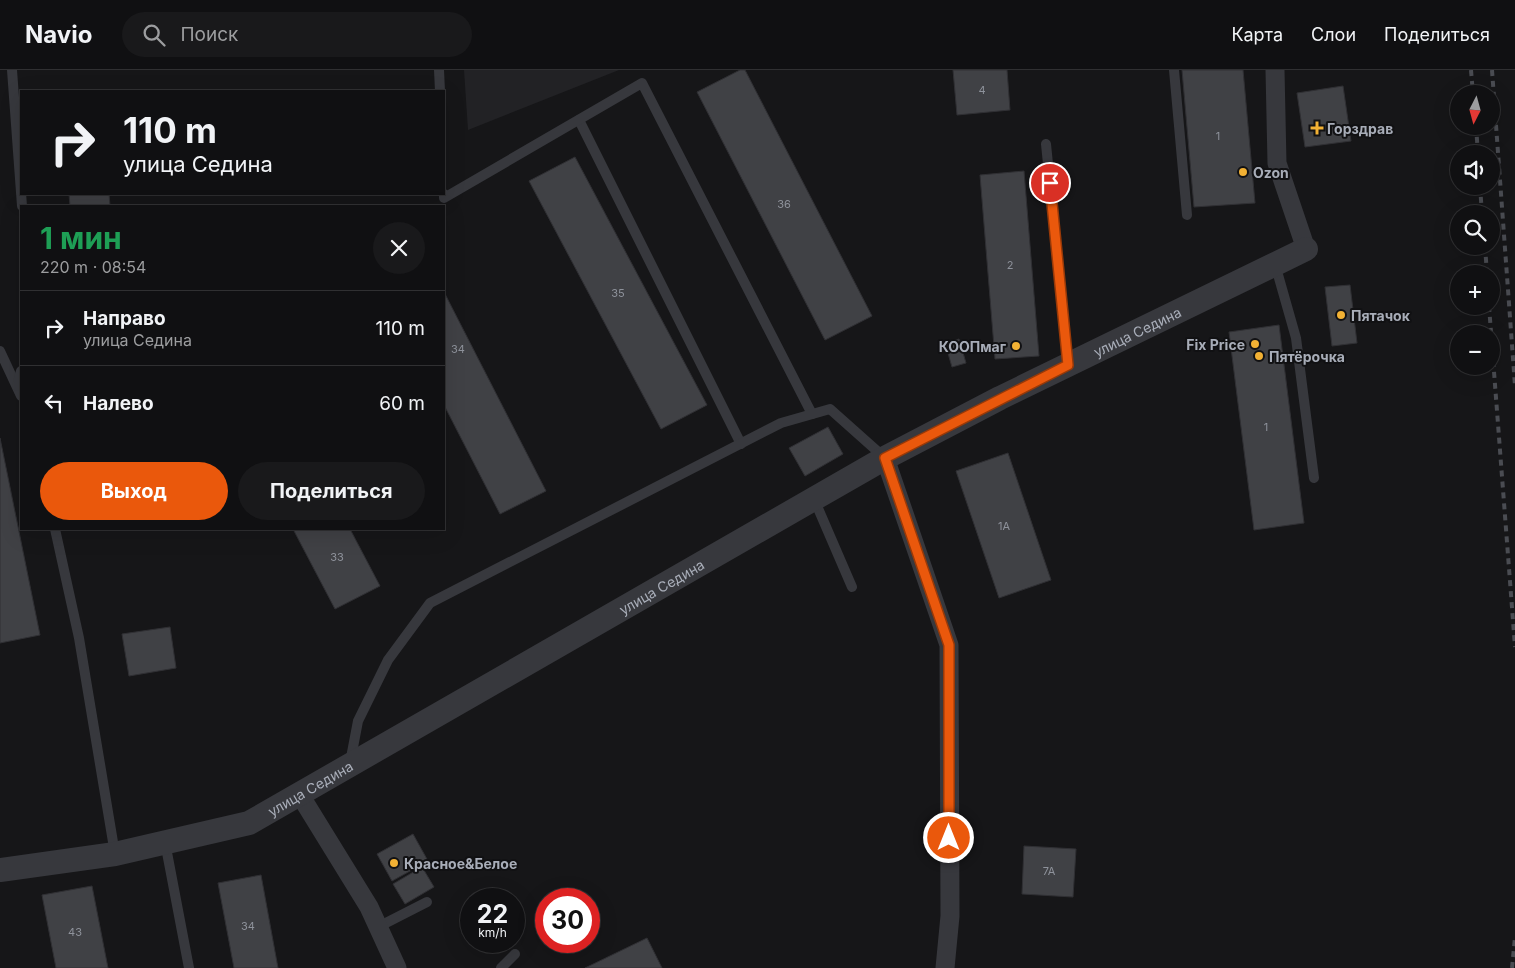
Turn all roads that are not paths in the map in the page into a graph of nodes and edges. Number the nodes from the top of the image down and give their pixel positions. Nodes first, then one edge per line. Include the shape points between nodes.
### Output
1 (12, 70) edge
2 (439, 70) edge
3 (1174, 70) edge
4 (1275, 70) edge
5 (440, 90) edge
6 (579, 120) junction
7 (1046, 144) dead end
8 (20, 179) edge
9 (444, 195) edge
10 (1187, 215) dead end
11 (1306, 249) joint
12 (1275, 264) junction
13 (0, 351) edge
14 (1068, 365) junction
15 (20, 374) edge
16 (16, 386) junction
17 (20, 394) edge
18 (812, 414) junction
19 (741, 444) junction
20 (885, 458) junction
21 (1314, 478) dead end
22 (814, 499) junction
23 (56, 530) edge
24 (852, 587) dead end
25 (349, 766) junction
26 (300, 795) junction
27 (165, 842) junction
28 (115, 854) junction
29 (0, 870) edge
30 (426, 902) dead end
31 (378, 927) junction
32 (515, 954) dead end
33 (188, 968) edge
34 (397, 968) edge
35 (501, 968) edge
36 (945, 968) edge

1 - 8 lane
2 - 5 lane
3 - 10 lane
4 - 11 street via 1277,163
6 - 9 lane via 444,198
6 - 18 lane via 642,83
6 - 19 lane
7 - 14 lane
11 - 12 street, улица Седина
12 - 14 street, улица Седина
12 - 21 lane via 1296,338
13 - 16 lane
14 - 20 street, улица Седина
15 - 16 lane
16 - 17 lane
18 - 19 lane via 781,423
18 - 20 lane via 830,409
19 - 25 lane via 430,603 388,660 358,721
20 - 22 street, улица Седина
20 - 36 street via 949,645 950,916
22 - 24 lane
22 - 25 street, улица Седина
23 - 28 lane via 79,638
25 - 26 street, улица Седина
26 - 27 street, улица Седина via 249,823
26 - 31 street
27 - 28 street, улица Седина
27 - 33 lane
28 - 29 street, улица Седина
30 - 31 lane
31 - 34 street
32 - 35 lane

